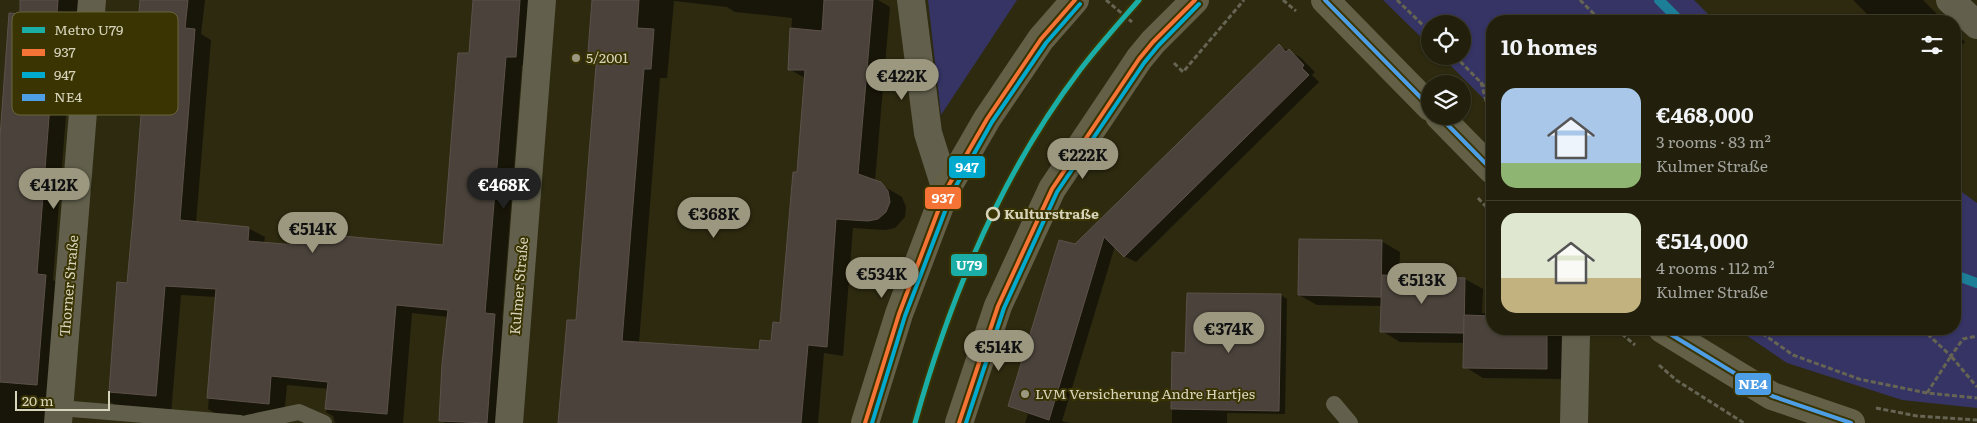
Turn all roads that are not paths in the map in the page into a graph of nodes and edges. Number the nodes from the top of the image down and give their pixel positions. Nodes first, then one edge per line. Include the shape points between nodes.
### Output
1 (542, 0) edge
2 (911, 0) edge
3 (1075, 0) edge
4 (1195, 0) edge
5 (1325, 0) edge
6 (1950, 0) edge
7 (1977, 25) edge
8 (1421, 98) edge
9 (83, 115) edge
10 (1448, 125) edge
11 (1486, 164) edge
12 (946, 190) junction
13 (1578, 335) edge
14 (1672, 335) edge
15 (1334, 404) dead end
16 (59, 416) edge
17 (240, 423) edge
18 (247, 423) edge
19 (324, 423) edge
20 (509, 423) edge
21 (865, 423) edge
22 (959, 423) edge
23 (1350, 423) edge
24 (1574, 423) edge
25 (1851, 423) edge

1 - 20 street, Kulmer Straße
2 - 12 street via 928,133
3 - 12 main road via 1030,55 987,119
4 - 22 main road via 1139,60 1052,189 998,306
5 - 8 main road
6 - 7 street
9 - 16 street, Thorner Straße
10 - 11 main road
12 - 21 main road via 899,314
13 - 24 street
14 - 25 main road via 1772,396
15 - 23 lane
16 - 17 lane
18 - 19 lane via 299,412

